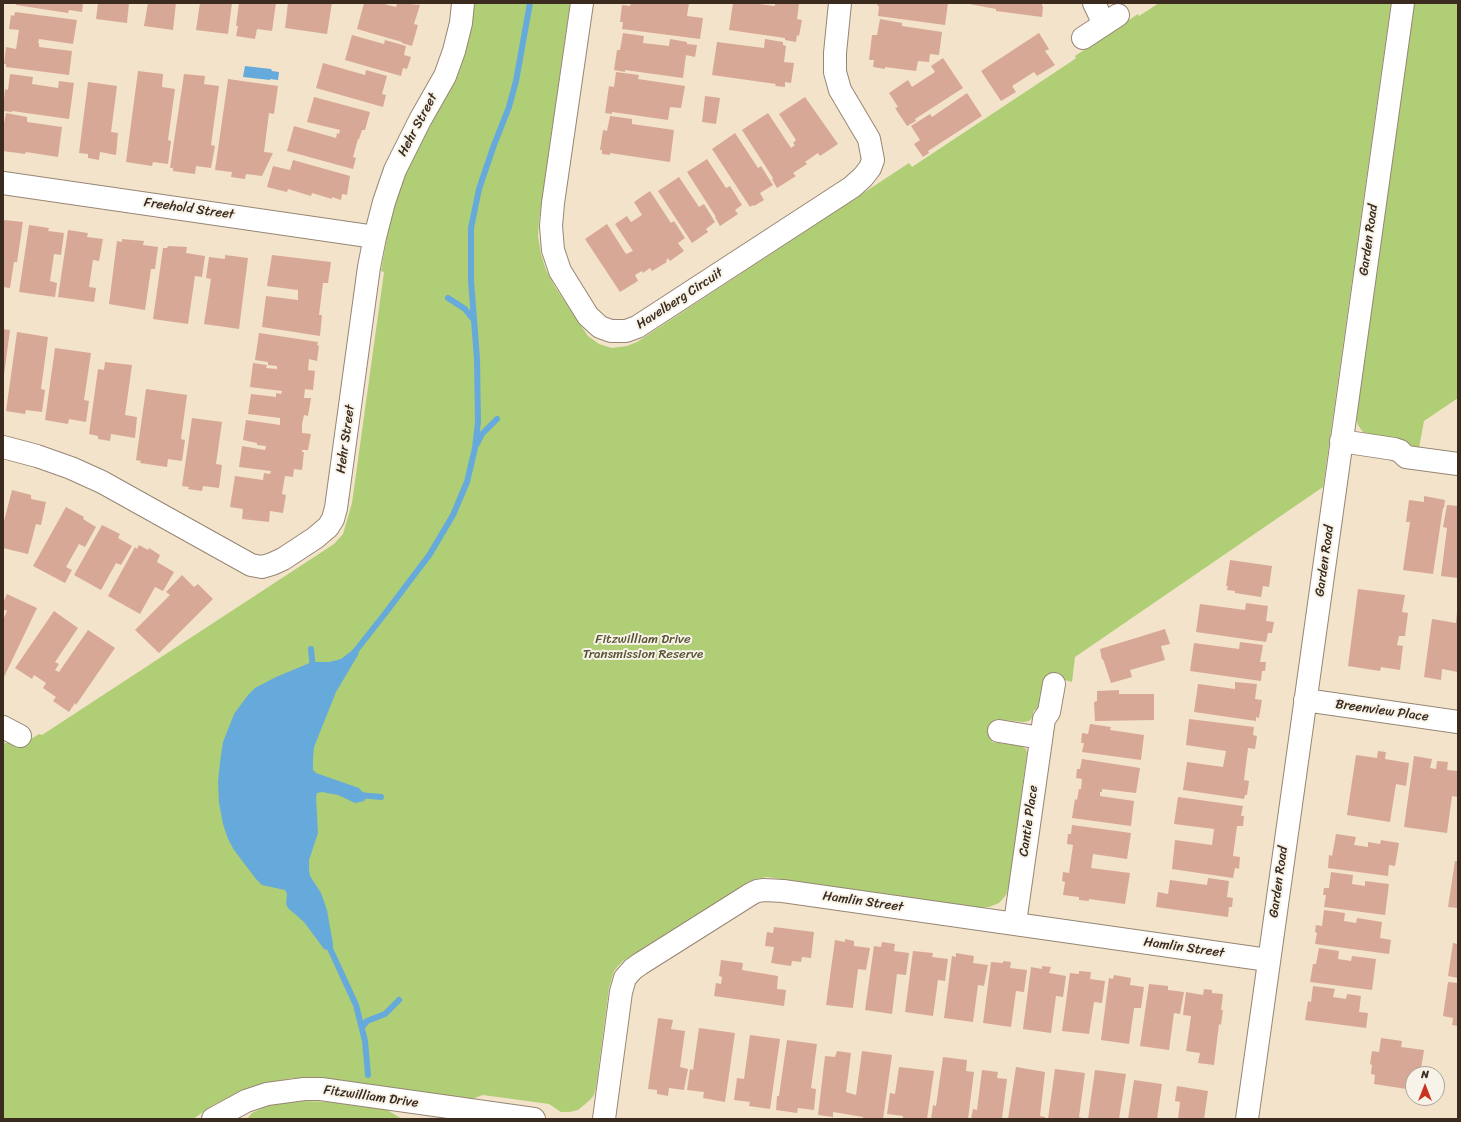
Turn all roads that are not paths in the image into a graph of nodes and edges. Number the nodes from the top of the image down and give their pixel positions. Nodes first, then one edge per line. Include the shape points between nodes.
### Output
1 (463, 3) edge
2 (582, 3) edge
3 (840, 3) edge
4 (1094, 3) edge
5 (1403, 3) edge
6 (1083, 38) dead end
7 (3, 183) edge
8 (375, 237) junction
9 (3, 447) edge
10 (1340, 448) junction
11 (1458, 464) edge
12 (1054, 684) dead end
13 (1305, 700) junction
14 (1458, 722) edge
15 (1042, 728) junction
16 (999, 731) dead end
17 (1015, 923) junction
18 (1268, 960) junction
19 (426, 1112) edge
20 (215, 1119) edge
21 (534, 1119) edge
22 (604, 1119) edge
23 (1247, 1119) edge

1 - 8 street, Hehr Street via 461,23 445,76 395,170
2 - 3 street, Havelberg Circuit via 553,203 553,250 560,272 588,316 600,327 611,331 626,331 637,327 852,187 870,168 873,160 869,140 840,90 835,72
4 - 6 street via 1111,20
5 - 10 street, Garden Road
7 - 8 street, Freehold Street
8 - 9 street, Hehr Street via 333,519 315,538 283,560 262,566 251,565 102,482 71,468
10 - 11 street via 1394,449 1406,457
10 - 13 street, Garden Road
12 - 15 street, Cantie Place via 1049,712
13 - 14 street, Breenview Place
13 - 18 street, Garden Road
15 - 16 street
15 - 17 street, Cantie Place
17 - 18 street, Hamlin Street
17 - 22 street, Hamlin Street via 783,891 764,890 751,894 640,964 625,978
18 - 23 street, Garden Road
19 - 20 street, Fitzwilliam Drive via 395,1100 321,1089 304,1089 267,1094 246,1101
19 - 21 street, Fitzwilliam Drive

